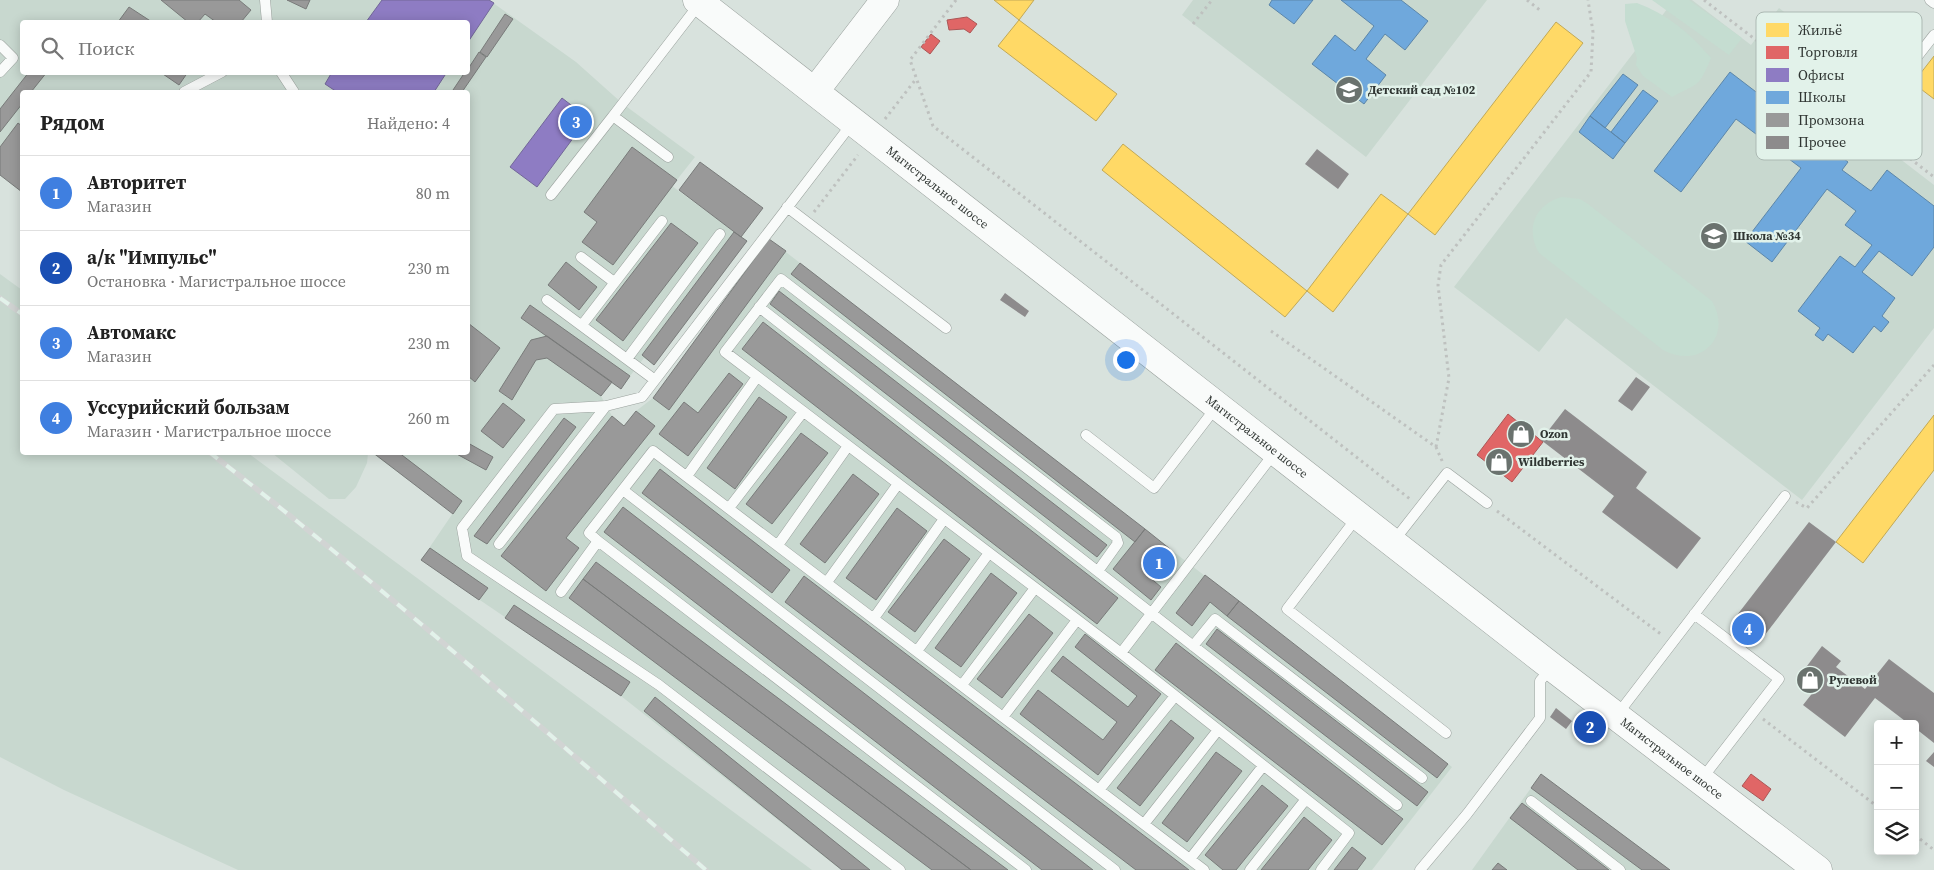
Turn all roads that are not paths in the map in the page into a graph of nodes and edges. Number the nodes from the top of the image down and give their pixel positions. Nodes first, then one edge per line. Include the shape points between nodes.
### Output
1 (265, 0) edge
2 (885, 0) edge
3 (1930, 0) edge
4 (699, 1) edge
5 (1934, 3) edge
6 (267, 20) edge
7 (1934, 35) edge
8 (0, 45) edge
9 (1922, 50) edge
10 (0, 72) edge
11 (216, 75) edge
12 (282, 75) edge
13 (188, 90) edge
14 (293, 90) edge
15 (815, 91) junction
16 (613, 116) junction
17 (854, 121) junction
18 (668, 157) dead end
19 (551, 195) dead end
20 (787, 207) junction
21 (662, 221) dead end
22 (720, 234) dead end
23 (581, 256) dead end
24 (614, 282) junction
25 (547, 300) dead end
26 (759, 307) junction
27 (582, 325) junction
28 (946, 328) dead end
29 (627, 359) junction
30 (757, 377) junction
31 (655, 380) junction
32 (1217, 405) junction
33 (606, 406) junction
34 (803, 412) junction
35 (1086, 435) dead end
36 (848, 446) junction
37 (1276, 451) junction
38 (687, 476) junction
39 (898, 484) junction
40 (623, 490) junction
41 (1785, 496) road end
42 (1487, 503) road end
43 (729, 508) junction
44 (1358, 516) junction
45 (944, 519) junction
46 (598, 541) junction
47 (1393, 542) junction
48 (499, 544) dead end
49 (778, 545) junction
50 (989, 553) junction
51 (1098, 571) junction
52 (827, 582) junction
53 (1035, 588) junction
54 (561, 592) dead end
55 (1151, 613) junction
56 (1694, 614) junction
57 (874, 618) junction
58 (1077, 620) junction
59 (1193, 646) junction
60 (917, 651) junction
61 (1120, 653) junction
62 (1552, 666) junction
63 (962, 686) junction
64 (1175, 696) junction
65 (1616, 716) junction
66 (1003, 717) junction
67 (1218, 730) junction
68 (1446, 733) dead end
69 (1263, 766) junction
70 (1422, 778) dead end
71 (1701, 781) junction
72 (1099, 790) junction
73 (1306, 799) junction
74 (1531, 801) dead end
75 (1397, 805) dead end
76 (1144, 824) junction
77 (1190, 859) junction
78 (900, 870) edge
79 (1026, 870) edge
80 (1115, 870) edge
81 (1204, 870) edge
82 (1250, 870) edge
83 (1321, 870) edge
84 (1420, 870) edge
85 (1620, 870) edge
86 (1818, 870) edge

1 - 6 lane
2 - 15 main road
3 - 5 lane
4 - 15 main road, Магистральное шоссе
4 - 16 lane
7 - 9 lane
8 - 10 lane via 13,58
11 - 13 lane
12 - 14 lane
15 - 17 main road, Магистральное шоссе
16 - 18 lane
16 - 19 lane
17 - 20 lane
17 - 32 main road, Магистральное шоссе
20 - 28 lane
20 - 31 lane
21 - 24 lane
22 - 29 lane
23 - 24 lane
24 - 27 lane
25 - 27 lane
26 - 30 lane via 724,352
26 - 51 lane
26 - 51 lane via 781,279 1116,537 1118,543
27 - 29 lane
29 - 31 lane
30 - 34 lane
30 - 38 lane
31 - 33 lane via 642,397
32 - 35 lane via 1154,488
32 - 37 main road, Магистральное шоссе
33 - 48 lane
33 - 78 lane via 554,409 462,528 467,556 659,685
34 - 36 lane
34 - 43 lane
36 - 39 lane
36 - 49 lane
37 - 44 main road, Магистральное шоссе
37 - 55 lane
38 - 40 lane via 653,451
38 - 43 lane
39 - 45 lane
39 - 52 lane
40 - 46 lane via 590,533
40 - 80 lane
41 - 56 lane
42 - 47 lane via 1447,473
43 - 49 lane
44 - 47 main road, Магистральное шоссе
44 - 68 lane via 1287,609
45 - 50 lane
45 - 57 lane
46 - 54 lane
46 - 79 lane
47 - 62 main road, Магистральное шоссе
49 - 52 lane
50 - 53 lane
50 - 60 lane
51 - 55 lane
52 - 57 lane
53 - 58 lane
53 - 63 lane
55 - 59 lane
55 - 61 lane
56 - 65 lane
56 - 71 lane via 1779,679
57 - 60 lane
58 - 61 lane
58 - 66 lane
59 - 70 lane via 1215,619
59 - 75 lane
60 - 63 lane
61 - 64 lane
62 - 65 main road, Магистральное шоссе
62 - 84 lane via 1540,681 1540,718
63 - 66 lane
64 - 67 lane
64 - 72 lane
65 - 71 main road, Магистральное шоссе
66 - 72 lane
67 - 69 lane
67 - 76 lane
69 - 73 lane
69 - 77 lane
71 - 86 main road, Магистральное шоссе
72 - 76 lane
73 - 82 lane
73 - 83 lane via 1349,833
74 - 85 lane
76 - 77 lane
77 - 81 lane

